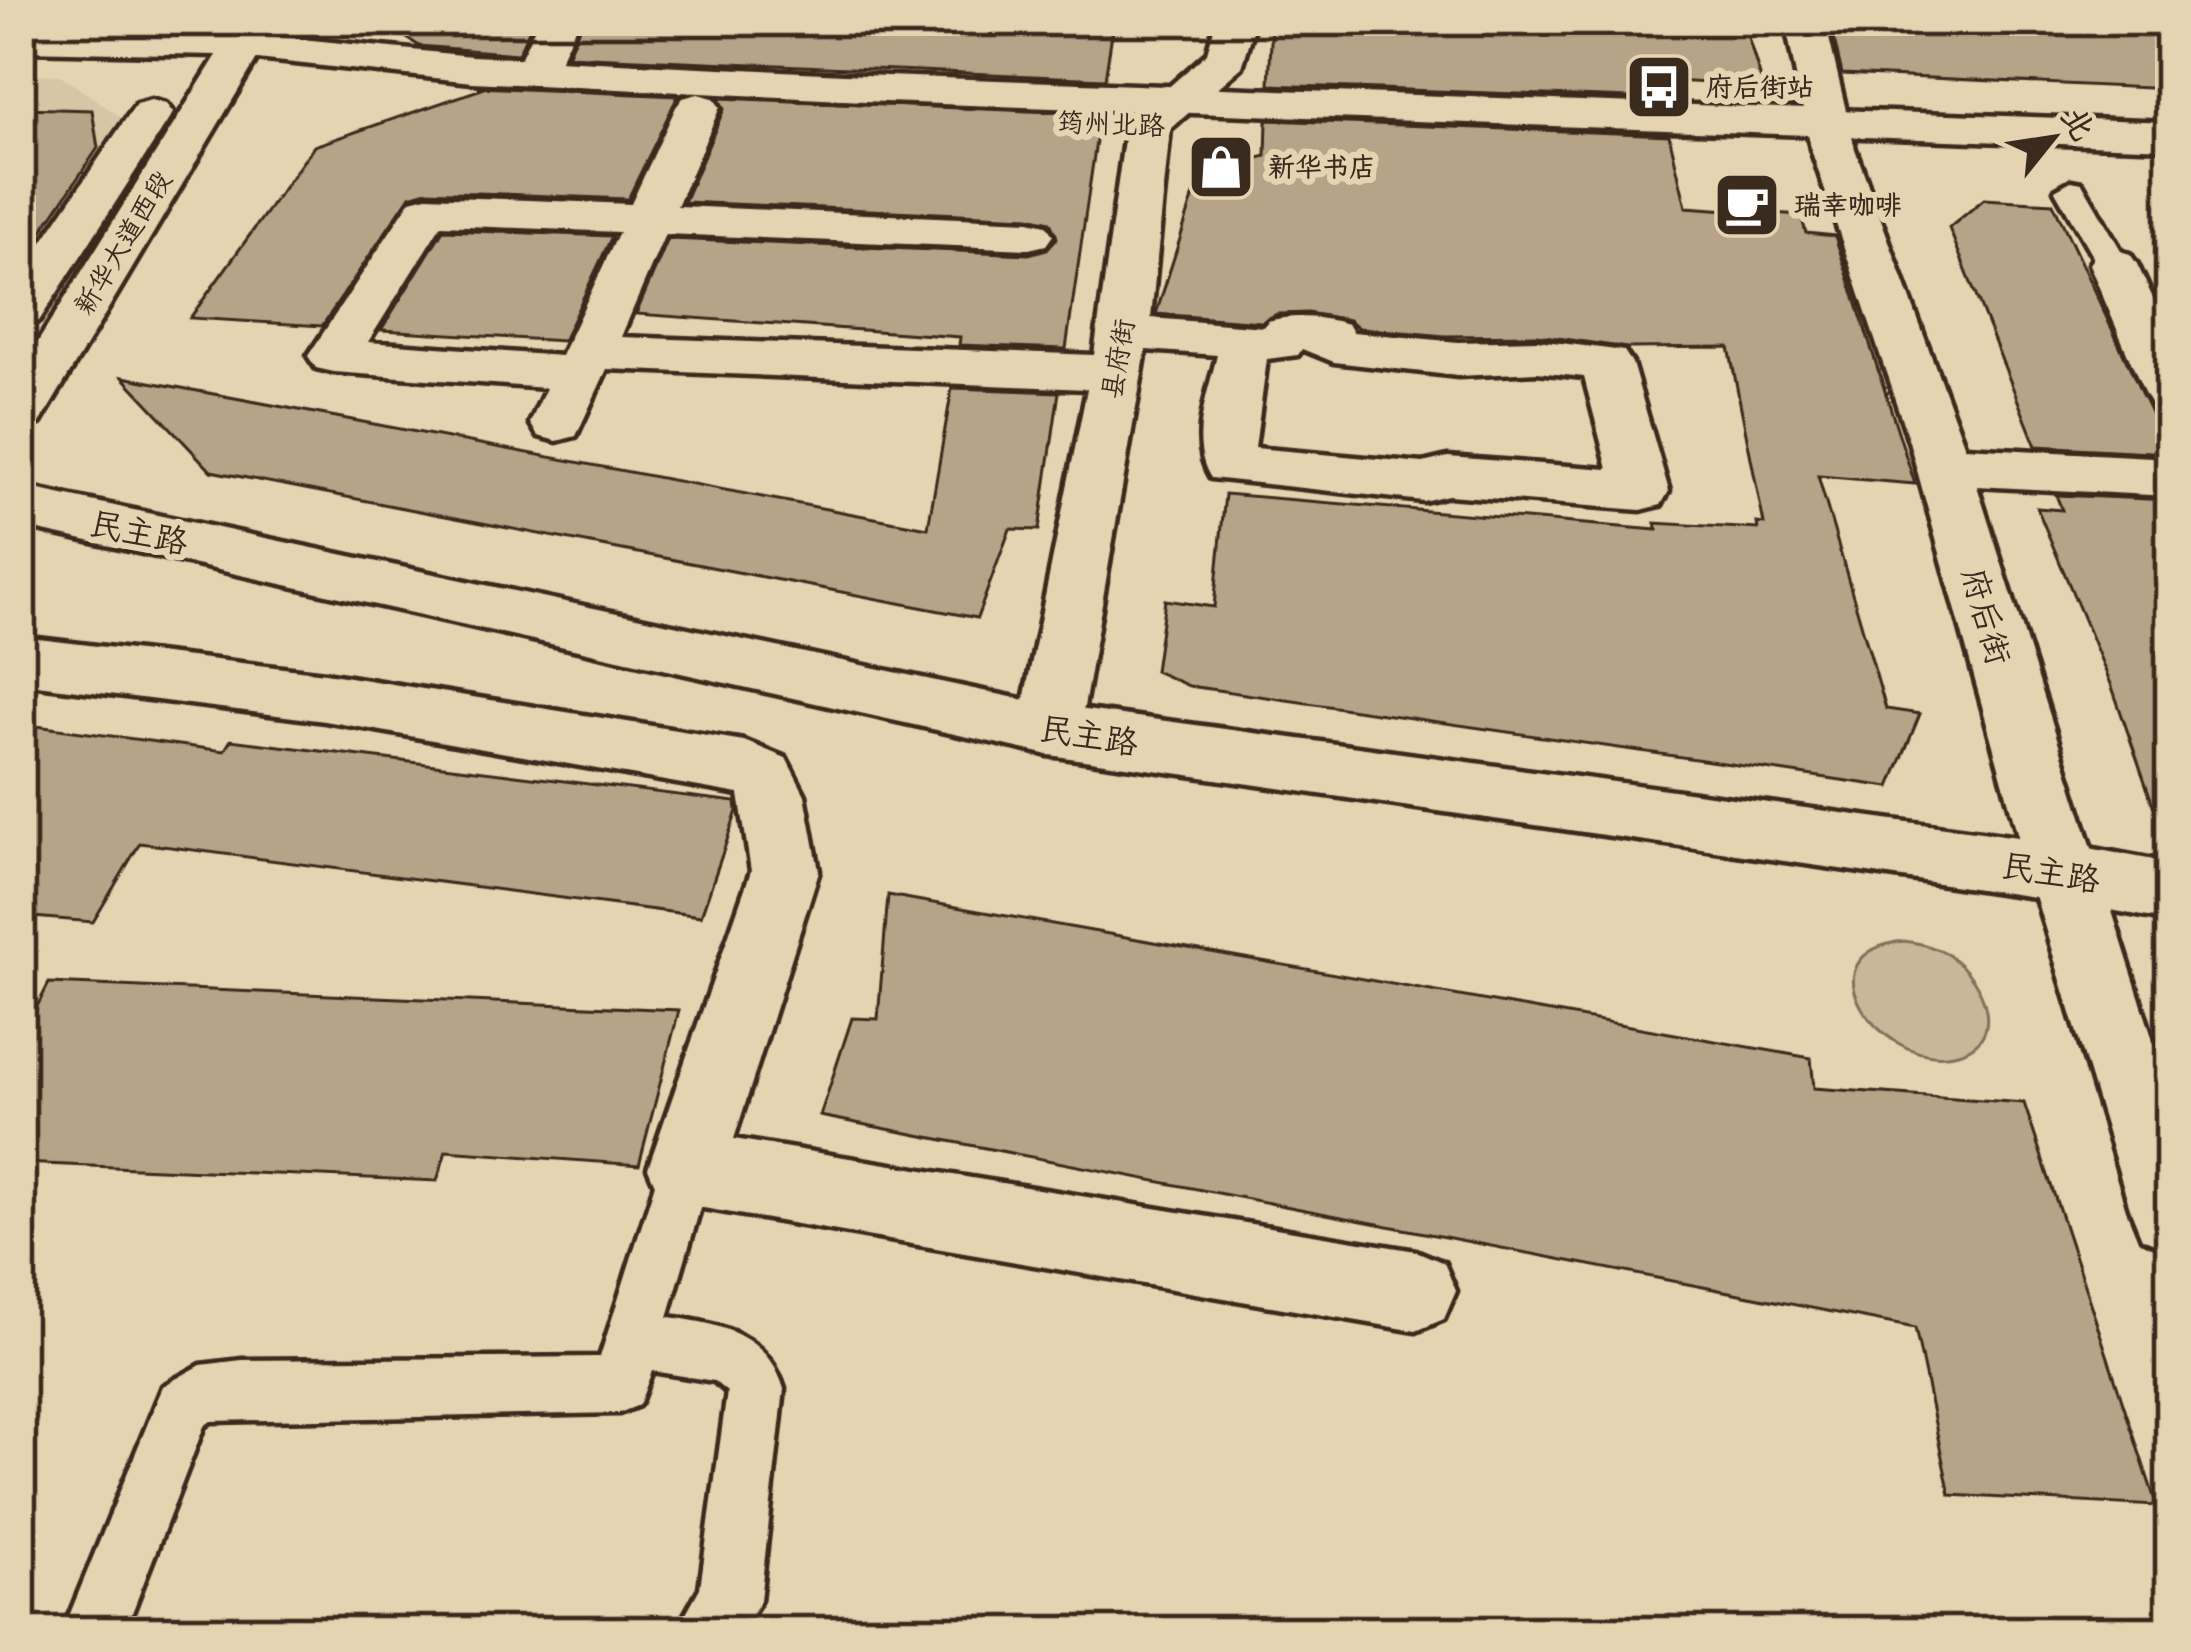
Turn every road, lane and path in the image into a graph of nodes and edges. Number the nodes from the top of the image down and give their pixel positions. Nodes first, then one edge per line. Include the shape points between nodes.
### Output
1 (558, 21) edge
2 (1236, 21) edge
3 (1805, 21) edge
4 (21, 39) edge
5 (217, 49) edge
6 (21, 66) edge
7 (535, 72) junction
8 (698, 106) junction
9 (1164, 112) junction
10 (2170, 134) edge
11 (1829, 135) junction
12 (2170, 162) edge
13 (2071, 190) dead end
14 (650, 218) junction
15 (1029, 236) dead end
16 (2113, 264) joint
17 (21, 310) edge
18 (1245, 341) junction
19 (1120, 353) junction
20 (584, 363) junction
21 (2170, 392) edge
22 (21, 410) edge
23 (557, 423) dead end
24 (1943, 465) junction
25 (2170, 477) edge
26 (21, 506) edge
27 (21, 660) edge
28 (1049, 730) junction
29 (2062, 872) junction
30 (2170, 892) edge
31 (686, 1168) junction
32 (2167, 1194) edge
33 (1416, 1291) dead end
34 (632, 1341) junction
35 (94, 1631) edge
36 (707, 1631) edge

1 - 7 street
2 - 9 street via 1227,58
3 - 11 street, 府后街
4 - 5 street
5 - 6 street
5 - 7 street, 筠州北路
5 - 8 street, 筠州北路 via 441,94
5 - 17 street, 新华大道西段
5 - 22 street, 新华大道西段
7 - 9 street, 筠州北路
8 - 9 street, 筠州北路
8 - 14 street
9 - 11 street, 筠州北路
9 - 19 street, 县府街
10 - 11 street, 筠州北路
11 - 12 street, 筠州北路
11 - 24 street, 府后街
13 - 16 lane
14 - 15 street
14 - 20 street
14 - 20 street via 427,210 334,356
16 - 21 street
18 - 18 street via 1330,334 1334,346 1606,363 1641,491 1230,465 1226,437
18 - 19 street
19 - 20 street
19 - 28 street, 县府街
20 - 23 street
24 - 25 street
24 - 29 street, 府后街
26 - 28 street, 民主路
27 - 31 street via 325,698 763,776 778,816 784,872
28 - 29 street, 民主路
29 - 30 street, 民主路
29 - 32 street, 府后街
31 - 33 street
31 - 34 lane
34 - 35 lane via 619,1385 201,1394 183,1406
34 - 36 lane via 723,1355 754,1383 729,1600

